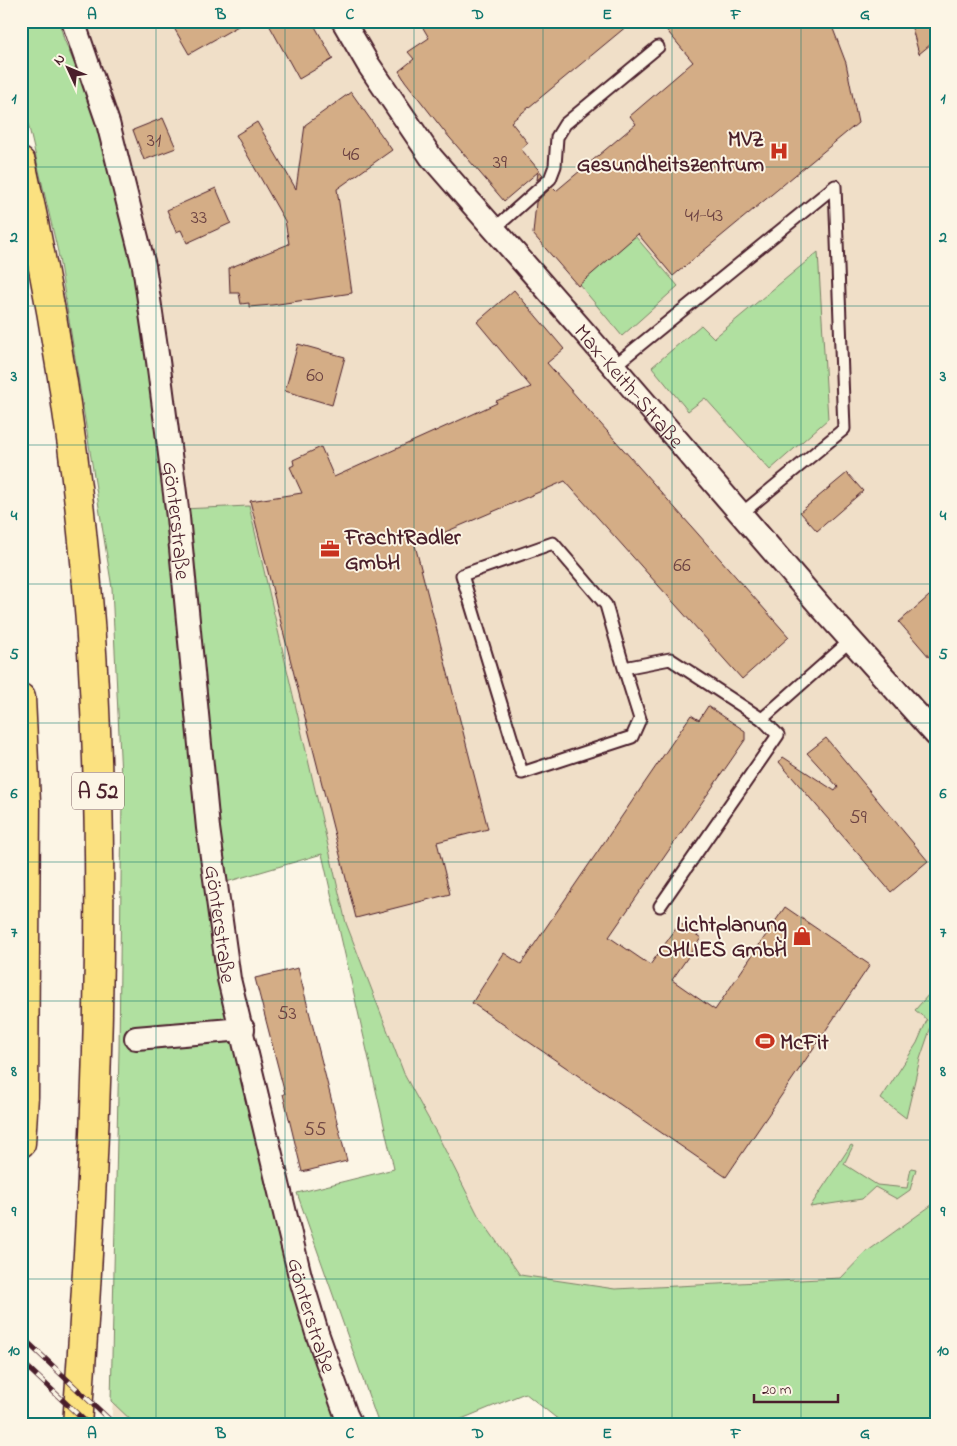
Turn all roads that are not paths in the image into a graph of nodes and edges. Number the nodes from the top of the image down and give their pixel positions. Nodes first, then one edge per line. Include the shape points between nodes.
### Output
1 (73, 21) edge
2 (343, 21) edge
3 (658, 47) dead end
4 (21, 162) edge
5 (494, 229) junction
6 (614, 366) junction
7 (741, 514) junction
8 (851, 640) junction
9 (624, 668) junction
10 (21, 698) edge
11 (762, 719) junction
12 (936, 735) edge
13 (660, 906) dead end
14 (243, 1029) junction
15 (136, 1038) dead end
16 (21, 1143) edge
17 (77, 1425) edge
18 (351, 1425) edge

1 - 14 street, Gönterstraße via 108,123 144,266 178,517 208,828 229,979
2 - 5 street, Max-Keith-Straße via 431,157
3 - 5 lane via 565,124 557,137 555,166 550,179
4 - 17 highway, A 52 via 46,284 73,450 90,621 99,803 97,1026 88,1273
5 - 6 street, Max-Keith-Straße
6 - 7 street, Max-Keith-Straße
6 - 7 lane via 835,186 844,429
7 - 8 street, Max-Keith-Straße
8 - 11 lane
8 - 12 street, Max-Keith-Straße
9 - 9 lane via 606,605 553,543 462,575 522,773 632,737 640,719
9 - 11 lane via 670,659
10 - 16 highway via 26,802
11 - 13 lane via 778,735
14 - 15 street
14 - 18 street, Gönterstraße via 300,1276

